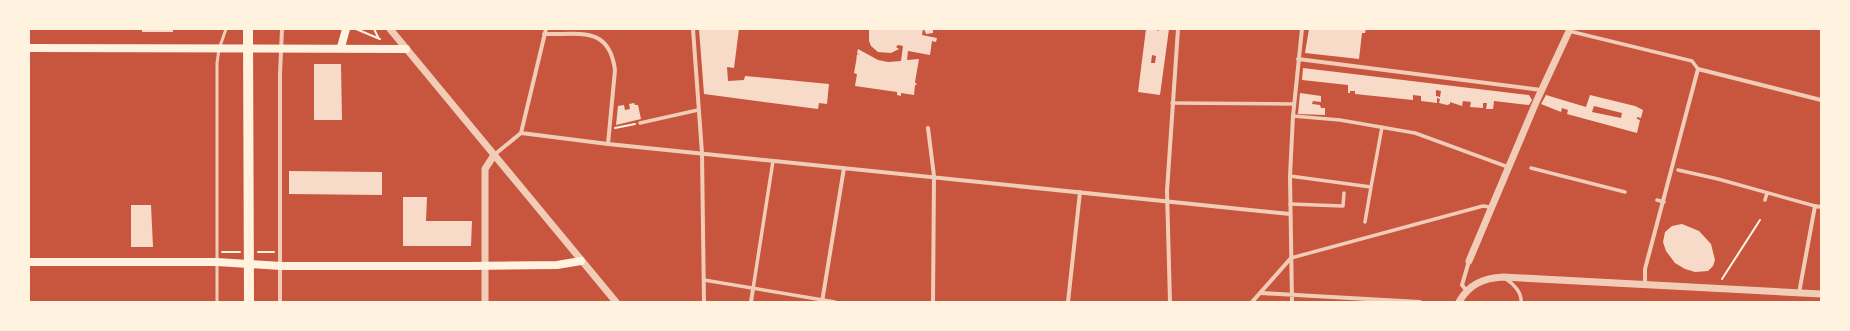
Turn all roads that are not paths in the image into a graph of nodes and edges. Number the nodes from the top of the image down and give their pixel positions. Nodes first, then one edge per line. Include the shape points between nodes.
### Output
1 (226, 29) edge
2 (248, 29) edge
3 (282, 29) edge
4 (346, 29) edge
5 (390, 29) edge
6 (693, 29) edge
7 (1178, 29) edge
8 (1302, 29) edge
9 (1570, 30) edge
10 (545, 31) edge
11 (341, 47) junction
12 (29, 48) edge
13 (248, 48) junction
14 (282, 48) junction
15 (219, 49) junction
16 (406, 49) junction
17 (1298, 59) junction
18 (1698, 69) junction
19 (1541, 90) junction
20 (1821, 100) edge
21 (1172, 103) junction
22 (1294, 104) junction
23 (698, 110) dead end
24 (1293, 116) junction
25 (640, 123) road end
26 (1382, 127) junction
27 (928, 128) dead end
28 (521, 133) junction
29 (608, 144) junction
30 (702, 153) junction
31 (494, 155) junction
32 (773, 161) junction
33 (1512, 165) junction
34 (844, 168) junction
35 (1530, 168) dead end
36 (1678, 170) dead end
37 (934, 176) junction
38 (1290, 176) junction
39 (1371, 187) junction
40 (1080, 192) junction
41 (1625, 192) dead end
42 (1344, 193) dead end
43 (1767, 193) junction
44 (1657, 200) dead end
45 (1765, 200) dead end
46 (1167, 201) junction
47 (1664, 202) junction
48 (1290, 204) junction
49 (1815, 206) junction
50 (1490, 207) junction
51 (1821, 207) edge
52 (1290, 214) junction
53 (1365, 222) dead end
54 (1363, 234) dead end
55 (1363, 239) junction
56 (1291, 258) junction
57 (581, 261) junction
58 (1469, 261) joint
59 (29, 262) edge
60 (217, 262) junction
61 (250, 264) junction
62 (280, 266) junction
63 (484, 266) junction
64 (1503, 277) junction
65 (704, 280) junction
66 (1645, 284) junction
67 (753, 289) junction
68 (1467, 291) junction
69 (1261, 293) junction
70 (1799, 293) junction
71 (1821, 294) edge
72 (1292, 295) junction
73 (822, 301) edge
74 (217, 302) edge
75 (250, 302) edge
76 (280, 302) edge
77 (484, 302) edge
78 (616, 302) edge
79 (704, 302) edge
80 (751, 302) edge
81 (835, 302) edge
82 (933, 302) edge
83 (1068, 302) edge
84 (1170, 302) edge
85 (1252, 302) edge
86 (1292, 302) edge
87 (1420, 302) edge
88 (1459, 302) edge
89 (1521, 302) edge

1 - 15 lane
2 - 13 main road
3 - 14 street
4 - 11 main road
5 - 16 street
6 - 30 street
7 - 21 street
8 - 17 street
9 - 18 street via 1692,61
9 - 19 street
10 - 28 street
10 - 29 street via 595,36 609,47 615,70
11 - 14 main road
11 - 16 main road
12 - 15 main road
13 - 14 main road
13 - 15 main road
13 - 61 main road
14 - 62 street
15 - 60 lane
16 - 31 street
17 - 19 street
17 - 22 street
18 - 20 street
18 - 47 street
19 - 33 street
21 - 22 street
21 - 46 street
22 - 24 street
23 - 25 street
24 - 26 street
24 - 38 street
26 - 33 street via 1415,133
26 - 39 street
27 - 37 street
28 - 29 street
28 - 31 street
29 - 30 street
30 - 32 street
30 - 65 street
31 - 57 street
31 - 63 street via 485,169
32 - 34 street
32 - 67 street
33 - 50 street
34 - 37 street
34 - 73 street
35 - 41 street
36 - 43 street
37 - 40 street
37 - 82 street
38 - 39 street
38 - 48 street
39 - 53 street
40 - 46 street
40 - 83 street
42 - 48 street via 1343,206
43 - 45 street
43 - 49 street
44 - 47 street
46 - 52 street
46 - 84 street
47 - 66 street via 1645,269
48 - 52 street
49 - 51 street
49 - 70 street
50 - 55 street via 1483,206
50 - 58 street
52 - 56 street
54 - 55 street
55 - 56 street
56 - 69 street
56 - 72 street
57 - 63 main road via 556,265
57 - 78 street
58 - 68 street via 1462,285
59 - 60 main road
60 - 61 main road
60 - 74 lane
61 - 62 main road
61 - 75 main road
62 - 63 main road
62 - 76 street
63 - 77 street
64 - 66 street
64 - 68 street via 1491,277 1480,281
64 - 89 street via 1518,290
65 - 67 street
65 - 79 street
66 - 70 street
67 - 73 street
67 - 80 street
68 - 88 street
69 - 72 street
69 - 85 street
70 - 71 street
72 - 86 street
72 - 87 street
73 - 81 street

